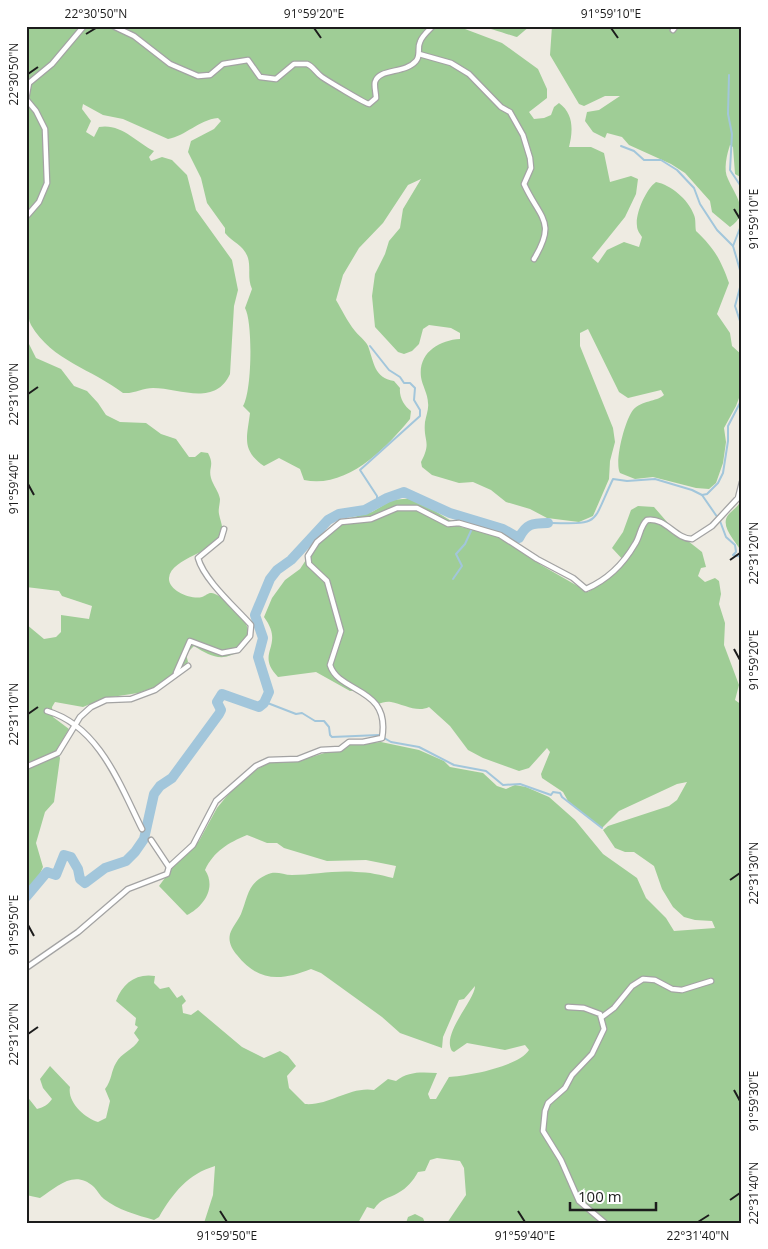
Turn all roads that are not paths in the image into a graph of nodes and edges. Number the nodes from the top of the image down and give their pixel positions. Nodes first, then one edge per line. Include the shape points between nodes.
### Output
1 (84, 26) edge
2 (114, 26) edge
3 (432, 26) edge
4 (419, 54) junction
5 (26, 217) edge
6 (534, 259) dead end
7 (742, 482) edge
8 (224, 529) dead end
9 (188, 666) dead end
10 (176, 673) junction
11 (47, 711) dead end
12 (76, 725) junction
13 (26, 768) edge
14 (142, 829) dead end
15 (151, 840) dead end
16 (169, 867) junction
17 (26, 968) edge
18 (711, 981) dead end
19 (568, 1007) dead end
20 (602, 1017) junction
21 (605, 1223) edge

1 - 5 street via 28,87 26,99 42,121 46,136 47,183 39,202
2 - 4 street via 134,36 170,64 198,76 210,76 223,64 243,60 250,62 260,76 276,79 294,64 307,64 320,76 366,104 376,98 375,82 381,74 406,68 415,62
3 - 4 street via 421,40
4 - 6 street via 451,63 469,74 510,112 524,135 531,168 524,184 543,219 546,233
7 - 16 street via 738,498 712,526 692,539 683,537 660,521 647,520 623,560 609,576 586,590 573,578 500,535 459,523 448,524 417,508 397,508 378,518 349,520 336,525 317,542 308,556 309,564 327,581 341,631 330,665 332,672 368,696 380,710 382,738 349,742 340,749 321,750 298,759 269,760 256,766 216,801 193,846
8 - 10 street via 221,539 198,558 217,590 251,625 250,636 238,650 222,652 190,641
9 - 10 street
10 - 12 street via 149,693 131,699 106,700 91,707
11 - 12 street
12 - 13 street via 58,753
12 - 14 street via 99,749
15 - 16 street
16 - 17 street via 162,878 128,889 78,932
18 - 20 street via 682,990 644,979 632,986
19 - 20 street via 584,1008
20 - 21 street via 604,1028 595,1048 544,1111 543,1131 561,1160 579,1201

